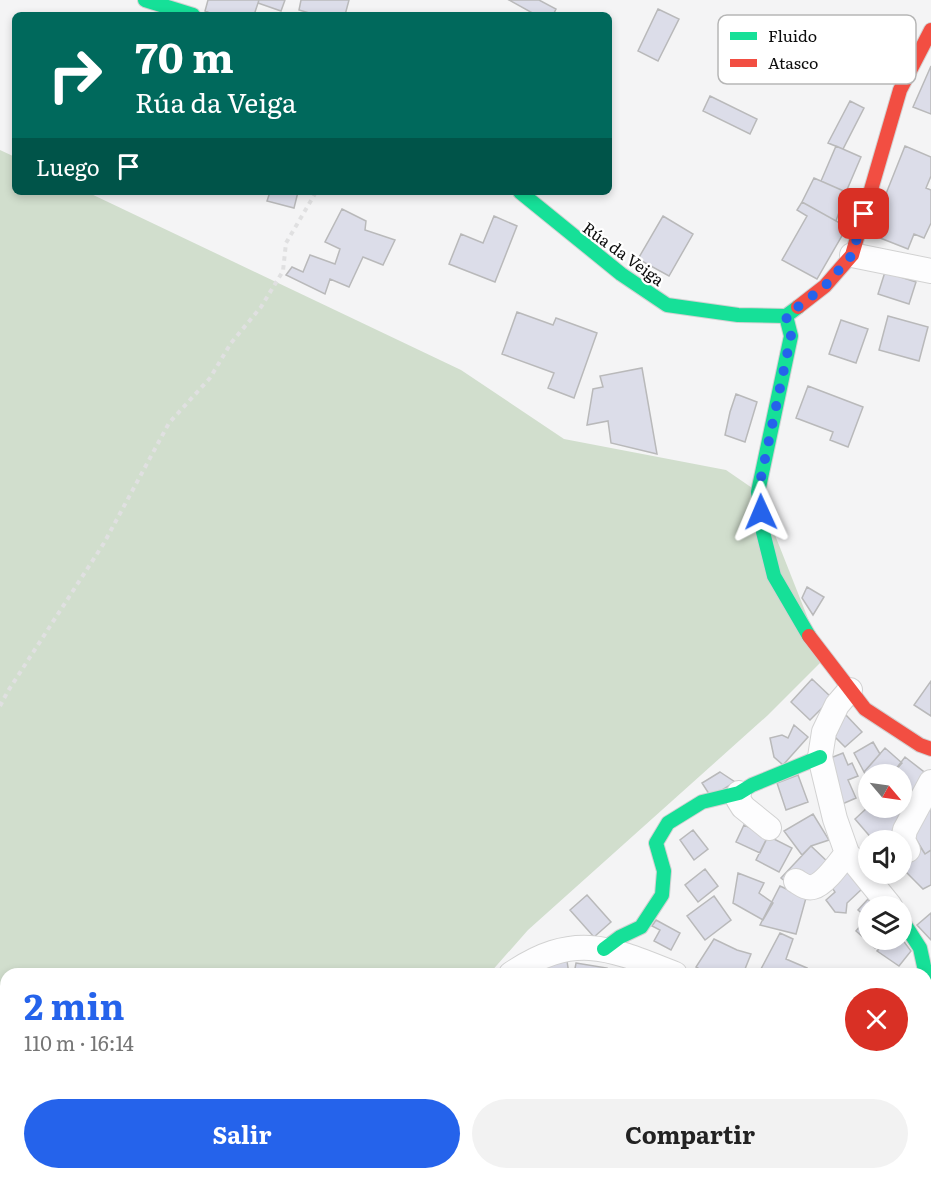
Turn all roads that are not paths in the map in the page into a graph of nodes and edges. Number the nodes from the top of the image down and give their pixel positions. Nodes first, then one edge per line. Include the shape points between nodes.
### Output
1 (145, 0) edge
2 (183, 12) edge
3 (931, 30) edge
4 (916, 59) edge
5 (903, 84) edge
6 (524, 195) edge
7 (852, 255) junction
8 (931, 271) edge
9 (786, 316) junction
10 (850, 690) junction
11 (931, 749) edge
12 (820, 757) junction
13 (931, 782) edge
14 (739, 793) junction
15 (769, 828) dead end
16 (905, 830) edge
17 (847, 853) junction
18 (796, 881) dead end
19 (882, 896) edge
20 (912, 936) edge
21 (604, 949) junction
22 (519, 968) edge
23 (661, 968) edge
24 (924, 968) edge

1 - 2 street
3 - 4 street
5 - 7 street
6 - 9 street, Rúa da Veiga via 621,274 667,305 738,315
7 - 8 street
7 - 9 street via 825,286
9 - 10 street via 791,336 758,492 763,532 774,576 810,639
10 - 11 street via 865,709
10 - 12 street via 837,705 824,732
12 - 14 street
12 - 17 street
13 - 16 street
14 - 15 street via 743,807
14 - 21 street via 702,802 668,823 656,843 664,871 662,896 641,927
17 - 18 street via 815,887
17 - 19 street
20 - 24 street via 920,948
21 - 22 street via 586,946 562,950
21 - 23 street

